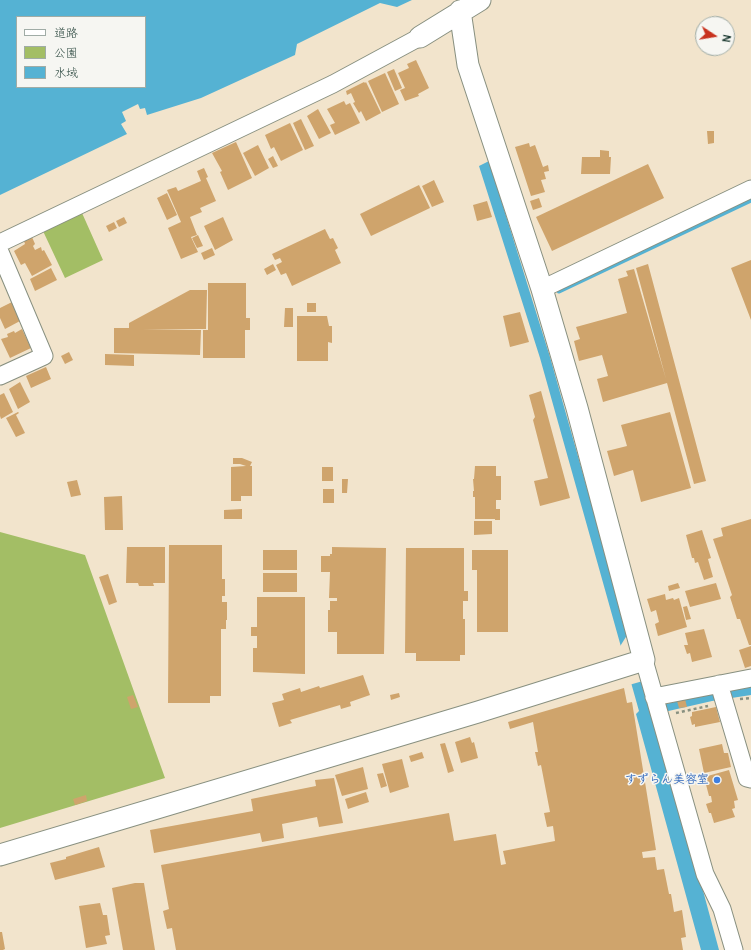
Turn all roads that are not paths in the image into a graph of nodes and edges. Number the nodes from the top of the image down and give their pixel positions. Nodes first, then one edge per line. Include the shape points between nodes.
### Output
1 (480, 0) edge
2 (460, 11) junction
3 (420, 37) joint
4 (751, 189) edge
5 (0, 243) edge
6 (0, 252) edge
7 (542, 288) junction
8 (0, 376) edge
9 (644, 660) junction
10 (751, 678) edge
11 (722, 694) junction
12 (657, 708) junction
13 (751, 779) edge
14 (0, 855) edge
15 (734, 950) edge

1 - 2 street
2 - 3 street
2 - 7 street via 468,66
3 - 5 street via 333,84
4 - 7 street
6 - 8 street via 44,356
7 - 9 street via 577,408
9 - 12 street
9 - 14 street
10 - 11 street
11 - 12 street
11 - 13 street via 747,778
12 - 15 street via 705,874 722,909

